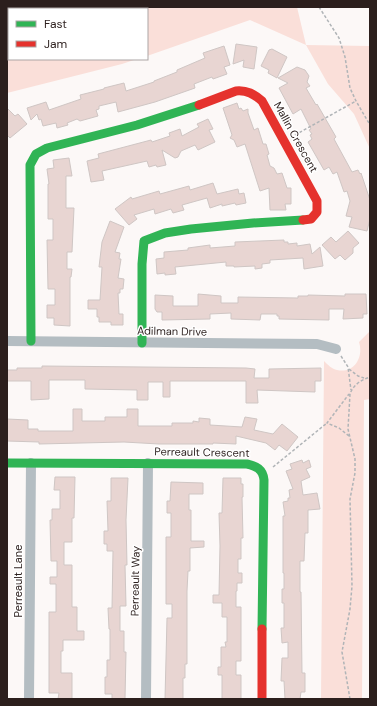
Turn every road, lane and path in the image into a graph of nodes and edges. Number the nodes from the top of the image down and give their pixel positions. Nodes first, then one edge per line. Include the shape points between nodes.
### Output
1 (319, 7) edge
2 (356, 101) junction
3 (370, 125) edge
4 (292, 136) dead end
5 (7, 341) edge
6 (30, 341) junction
7 (142, 342) junction
8 (336, 349) joint
9 (349, 368) junction
10 (370, 377) edge
11 (365, 379) junction
12 (351, 390) junction
13 (350, 394) junction
14 (327, 423) junction
15 (350, 436) junction
16 (7, 462) edge
17 (31, 463) junction
18 (148, 463) junction
19 (275, 466) dead end
20 (29, 699) edge
21 (146, 699) edge
22 (262, 699) edge
23 (350, 699) edge

1 - 2 path via 339,38 350,88
2 - 3 path
2 - 4 path
5 - 6 street, Adilman Drive
6 - 7 street, Adilman Drive
6 - 7 street, Mallin Crescent via 32,158 47,148 137,125 236,91 252,93 265,105 315,196 317,212 311,219 191,229 165,233 144,241
7 - 8 street, Adilman Drive via 318,344
8 - 9 path
9 - 11 path
9 - 12 path
10 - 11 path
11 - 12 path
12 - 13 path
13 - 14 path
13 - 15 path
14 - 15 path
14 - 19 path
15 - 23 path via 355,458 350,498 352,586 342,652
16 - 17 street, Perreault Crescent
17 - 18 street, Perreault Crescent
17 - 20 street, Perreault Lane
18 - 21 street, Perreault Way
18 - 22 street, Perreault Crescent via 247,464 259,468 264,475

